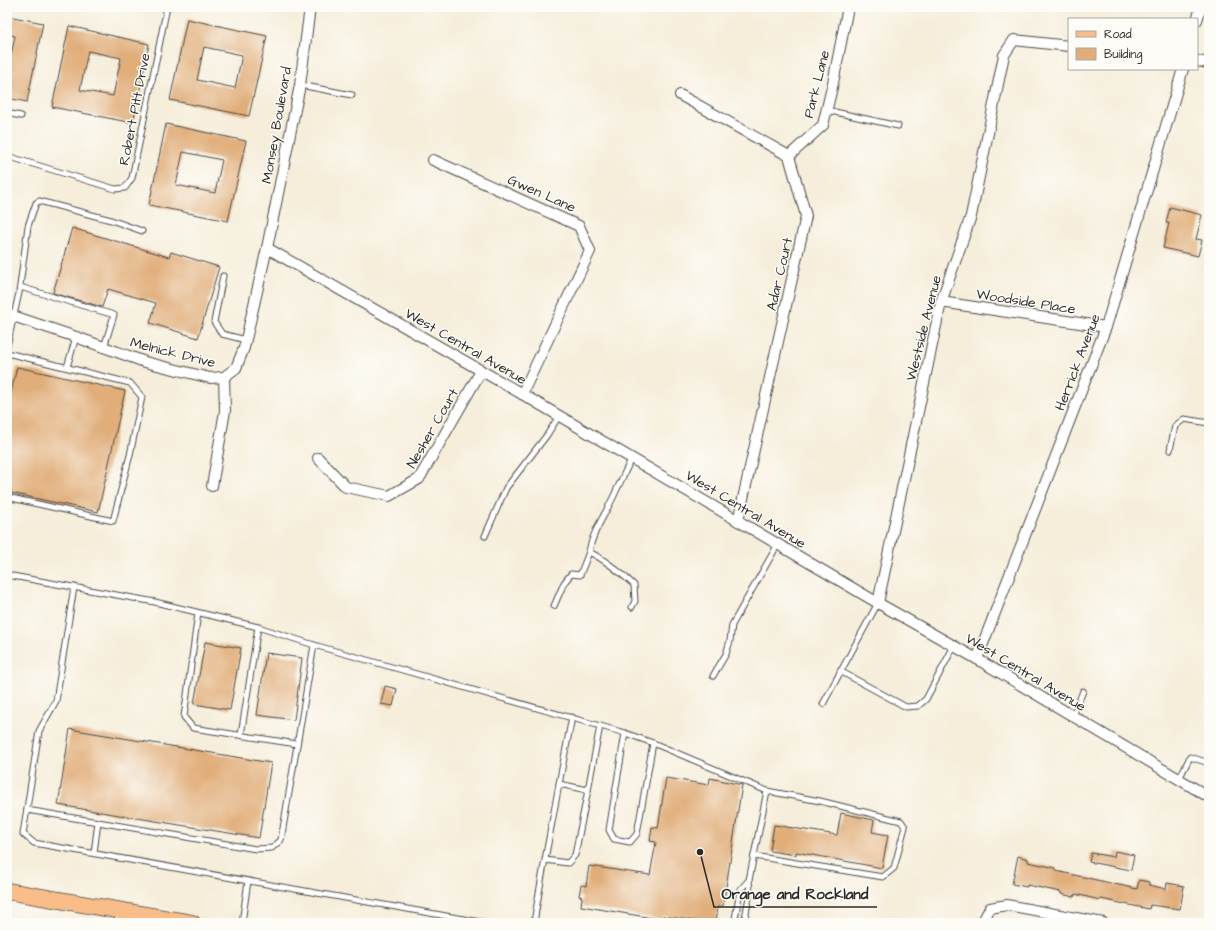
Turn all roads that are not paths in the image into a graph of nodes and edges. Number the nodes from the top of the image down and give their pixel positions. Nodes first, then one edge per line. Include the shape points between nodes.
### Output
1 (167, 7) edge
2 (310, 7) edge
3 (848, 7) edge
4 (1201, 7) edge
5 (1198, 18) edge
6 (1068, 46) edge
7 (1198, 61) edge
8 (1209, 63) edge
9 (1183, 70) edge
10 (300, 85) junction
11 (680, 95) dead end
12 (352, 96) dead end
13 (826, 110) junction
14 (7, 113) edge
15 (21, 116) dead end
16 (898, 126) dead end
17 (7, 156) edge
18 (789, 156) junction
19 (433, 160) dead end
20 (142, 231) dead end
21 (267, 248) junction
22 (224, 276) dead end
23 (20, 287) junction
24 (941, 302) junction
25 (10, 316) edge
26 (1106, 327) junction
27 (76, 337) junction
28 (246, 340) junction
29 (7, 346) edge
30 (104, 347) junction
31 (7, 353) edge
32 (67, 367) junction
33 (481, 371) junction
34 (224, 378) junction
35 (522, 394) junction
36 (559, 416) junction
37 (1209, 423) edge
38 (1170, 450) dead end
39 (318, 458) dead end
40 (632, 458) junction
41 (212, 486) dead end
42 (7, 497) edge
43 (738, 521) junction
44 (485, 536) dead end
45 (778, 544) junction
46 (589, 552) junction
47 (7, 575) edge
48 (74, 587) junction
49 (878, 603) junction
50 (554, 606) dead end
51 (632, 607) dead end
52 (198, 613) junction
53 (258, 627) junction
54 (314, 645) junction
55 (954, 646) junction
56 (977, 659) junction
57 (840, 671) junction
58 (713, 676) dead end
59 (1083, 691) dead end
60 (822, 704) dead end
61 (1073, 716) junction
62 (572, 717) junction
63 (600, 726) junction
64 (625, 733) junction
65 (241, 735) junction
66 (653, 743) junction
67 (297, 744) junction
68 (1209, 763) edge
69 (1179, 779) junction
70 (559, 784) junction
71 (588, 790) junction
72 (767, 791) junction
73 (1209, 797) edge
74 (27, 810) junction
75 (98, 822) junction
76 (94, 853) junction
77 (754, 856) junction
78 (545, 860) junction
79 (749, 880) junction
80 (248, 881) junction
81 (7, 892) edge
82 (118, 917) edge
83 (192, 923) edge
84 (242, 923) edge
85 (486, 923) edge
86 (534, 923) edge
87 (736, 923) edge
88 (744, 923) edge
89 (982, 923) edge
90 (1103, 923) edge

1 - 17 lane, Robert Pitt Drive via 132,178 125,188 115,189
2 - 10 street, Monsey Boulevard
3 - 13 street, Park Lane
4 - 5 street
6 - 24 street, Westside Avenue via 1014,40 1004,55 971,216
7 - 8 street
9 - 26 street, Herrick Avenue
10 - 12 lane
10 - 21 street, Monsey Boulevard
11 - 18 street
13 - 16 lane
13 - 18 street, Park Lane via 823,125
14 - 15 lane
18 - 43 street, Adar Court via 806,216
19 - 35 street, Gwen Lane via 579,226 590,251
20 - 23 lane via 39,201 28,226
21 - 28 street, Melnick Drive
21 - 33 street, West Central Avenue
22 - 28 lane via 214,322 222,334
23 - 25 lane
23 - 30 lane via 114,315
24 - 26 street, Woodside Place
24 - 49 street, Westside Avenue
25 - 27 street, Melnick Drive
25 - 29 lane
26 - 56 street, Herrick Avenue
27 - 30 street, Melnick Drive
27 - 32 lane
28 - 34 street, Melnick Drive via 236,368
30 - 34 street, Melnick Drive via 144,362 210,378
31 - 32 lane
32 - 42 lane via 130,383 142,397 113,521
33 - 35 street, West Central Avenue
33 - 39 street, Nesher Court via 420,479 389,496 346,487
34 - 41 street via 225,410
35 - 36 street, West Central Avenue
36 - 40 street, West Central Avenue
36 - 44 lane via 506,488
37 - 38 lane via 1184,419 1174,426
40 - 43 street, West Central Avenue
40 - 46 lane via 597,527
43 - 45 street, West Central Avenue
45 - 49 street, West Central Avenue
45 - 58 lane via 732,625 726,654
46 - 50 lane via 580,575 571,574
46 - 51 lane via 602,558 634,585 635,601
47 - 48 lane
48 - 52 lane via 156,602
48 - 74 lane via 56,701 39,731
49 - 55 street, West Central Avenue
49 - 57 lane
52 - 53 lane
52 - 65 lane via 184,717 193,728
53 - 54 lane
53 - 65 lane
54 - 62 lane
54 - 67 lane
55 - 56 street, West Central Avenue
55 - 57 lane via 926,699 918,706 906,706
56 - 61 street, West Central Avenue
57 - 60 lane
59 - 61 lane
61 - 69 street, West Central Avenue
62 - 63 lane
62 - 70 lane
63 - 64 lane
63 - 71 lane
64 - 66 lane
64 - 66 lane via 609,830 614,839 630,842 636,834
65 - 67 lane
66 - 72 lane
67 - 75 lane via 282,840 272,848 256,849
68 - 69 lane via 1190,756
69 - 73 street, West Central Avenue
70 - 71 lane
70 - 78 lane
71 - 78 lane via 575,855 568,863
72 - 77 lane
72 - 77 lane via 901,821 905,827 894,868 883,877
74 - 75 lane
74 - 76 lane via 23,834 34,842
75 - 76 lane
76 - 80 lane
77 - 79 lane
78 - 86 lane
79 - 87 lane via 740,890
79 - 88 lane via 750,892
80 - 84 lane
80 - 85 lane
81 - 82 main road
82 - 83 main road
89 - 90 street via 990,908 1007,905

